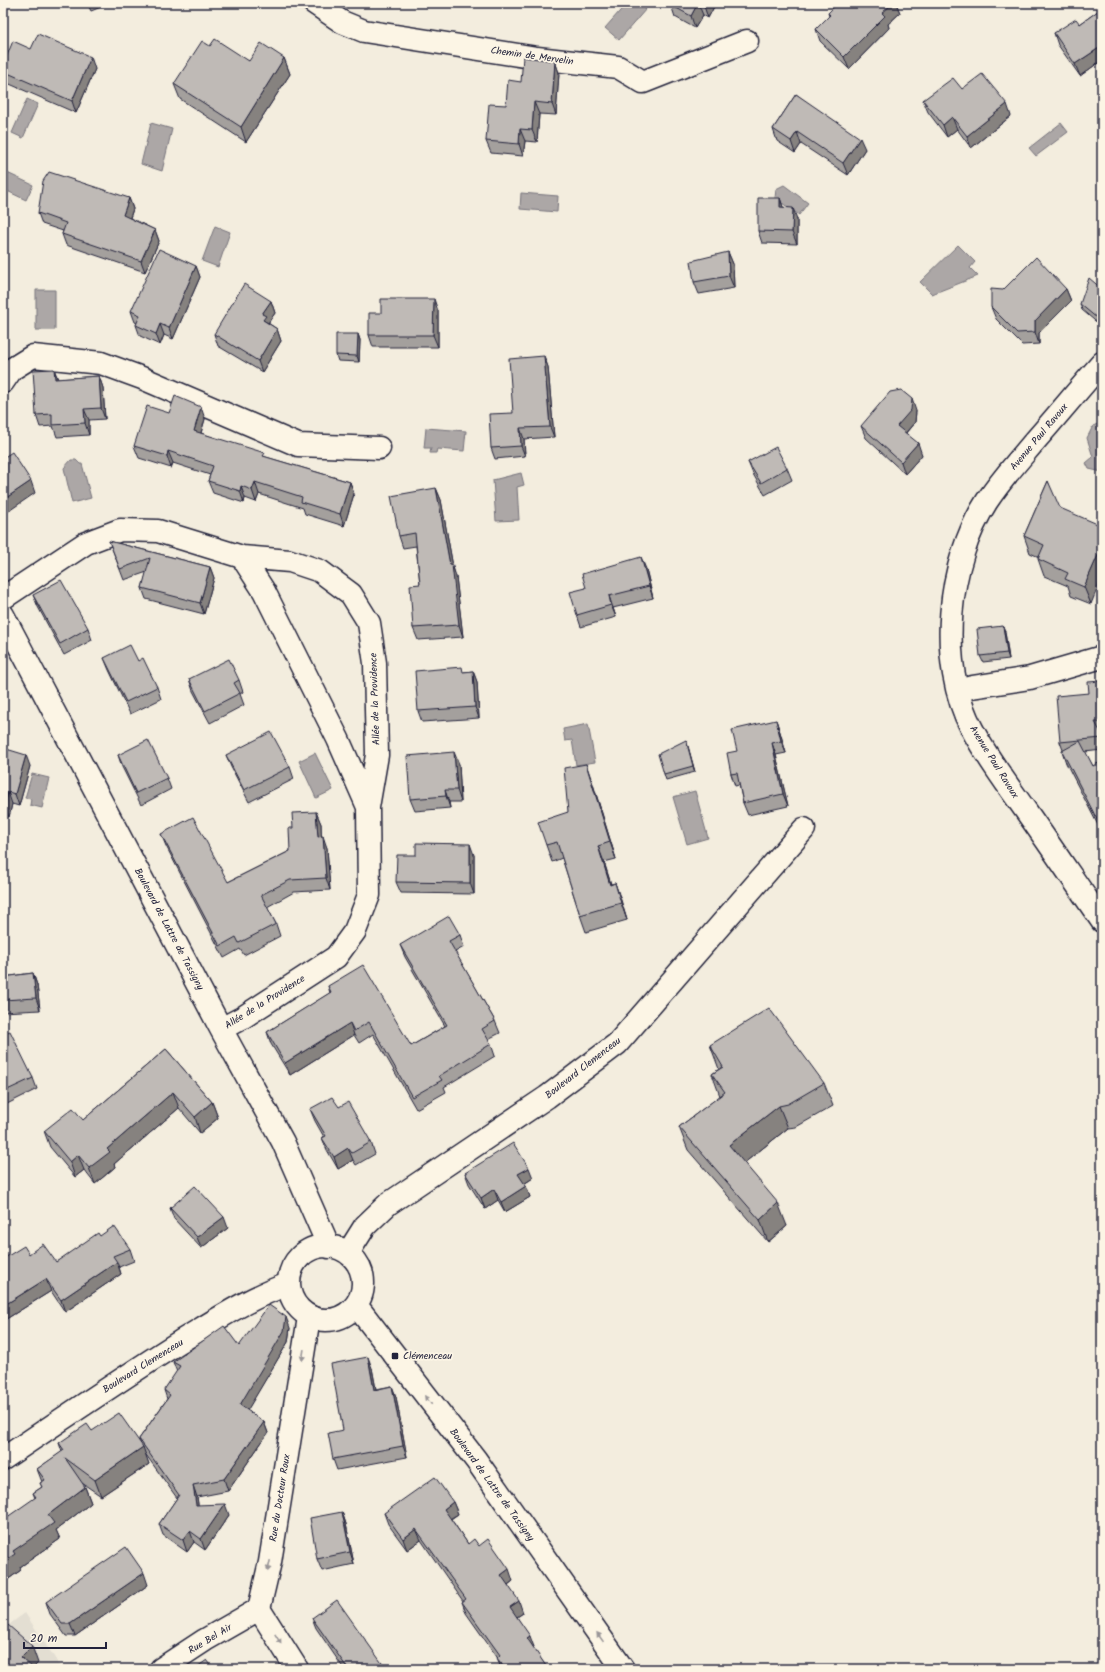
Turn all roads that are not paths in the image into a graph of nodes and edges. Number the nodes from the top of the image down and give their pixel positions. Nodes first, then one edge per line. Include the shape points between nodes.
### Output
1 (328, 6) edge
2 (747, 41) dead end
3 (1102, 363) edge
4 (3, 382) edge
5 (379, 448) dead end
6 (242, 557) junction
7 (3, 598) edge
8 (3, 615) edge
9 (1102, 657) edge
10 (958, 691) junction
11 (368, 807) junction
12 (804, 829) dead end
13 (1102, 921) edge
14 (221, 1029) junction
15 (339, 1250) junction
16 (288, 1284) junction
17 (356, 1305) junction
18 (309, 1317) junction
19 (3, 1459) edge
20 (259, 1609) junction
21 (161, 1669) edge
22 (297, 1669) edge
23 (623, 1669) edge

1 - 2 street, Chemin de Mervelin via 342,22 364,31 537,58 618,67 643,82
3 - 10 street, Avenue Paul Ravoux via 998,486 966,541 958,568 951,620
4 - 5 street via 12,369 33,356 101,363 298,445
6 - 7 street, Allée de la Providence via 158,531 120,530 86,543
6 - 11 street, Allée de la Providence via 264,591 338,739
6 - 11 street, Allée de la Providence via 290,561 320,571 352,594 369,623 375,663 377,755
8 - 14 street, Boulevard de Lattre de Tassigny
9 - 10 street via 1030,678
10 - 13 street, Avenue Paul Ravoux via 972,729 996,768
11 - 14 street, Allée de la Providence via 369,895 355,931 336,957
12 - 15 street, Boulevard Clemenceau via 617,1044 547,1097 388,1204
14 - 15 street, Boulevard de Lattre de Tassigny
15 - 16 street via 311,1250 296,1261 290,1271
15 - 17 street via 360,1268 363,1287
16 - 18 street via 291,1297 298,1308
16 - 19 street, Boulevard Clemenceau via 246,1302 198,1331 122,1378
17 - 18 street via 346,1314 334,1319
23 -> 17 street, Boulevard de Lattre de Tassigny via 476,1460
18 -> 20 street, Rue du Docteur Roux via 270,1562
20 - 21 street, Rue Bel Air
20 -> 22 street

